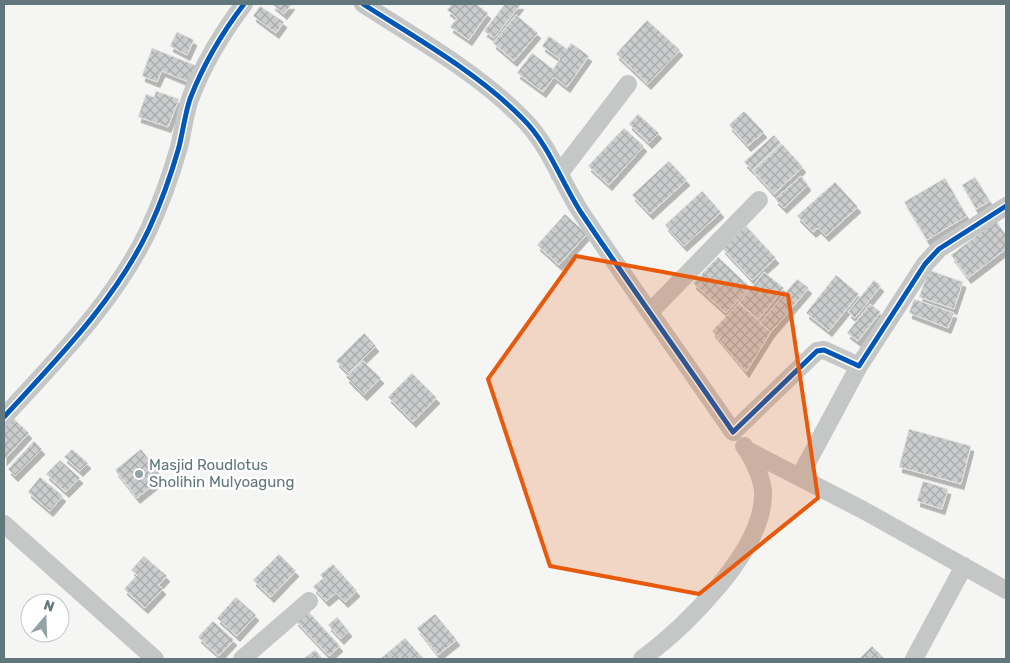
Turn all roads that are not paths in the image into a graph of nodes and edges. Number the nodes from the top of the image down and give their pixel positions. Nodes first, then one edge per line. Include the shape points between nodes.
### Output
1 (244, 4) edge
2 (363, 4) edge
3 (628, 84) dead end
4 (559, 174) junction
5 (759, 200) dead end
6 (1006, 206) edge
7 (650, 312) junction
8 (859, 366) junction
9 (4, 417) edge
10 (733, 432) junction
11 (747, 450) junction
12 (800, 476) junction
13 (4, 524) edge
14 (964, 566) junction
15 (1006, 590) edge
16 (309, 601) dead end
17 (155, 659) edge
18 (242, 659) edge
19 (642, 659) edge
20 (914, 659) edge

1 - 9 street via 223,34 190,100 166,186 149,229 125,272 96,313
2 - 4 street via 445,57 507,103 536,135
3 - 4 street
4 - 7 street via 581,212
5 - 7 street
6 - 8 street via 939,249 925,264
7 - 10 street
8 - 10 street via 824,350 817,351
8 - 12 street
10 - 11 street
11 - 12 street
11 - 19 street via 764,493 756,527 738,562 701,606
12 - 14 street
13 - 17 street
14 - 15 street
14 - 20 street
16 - 18 street

